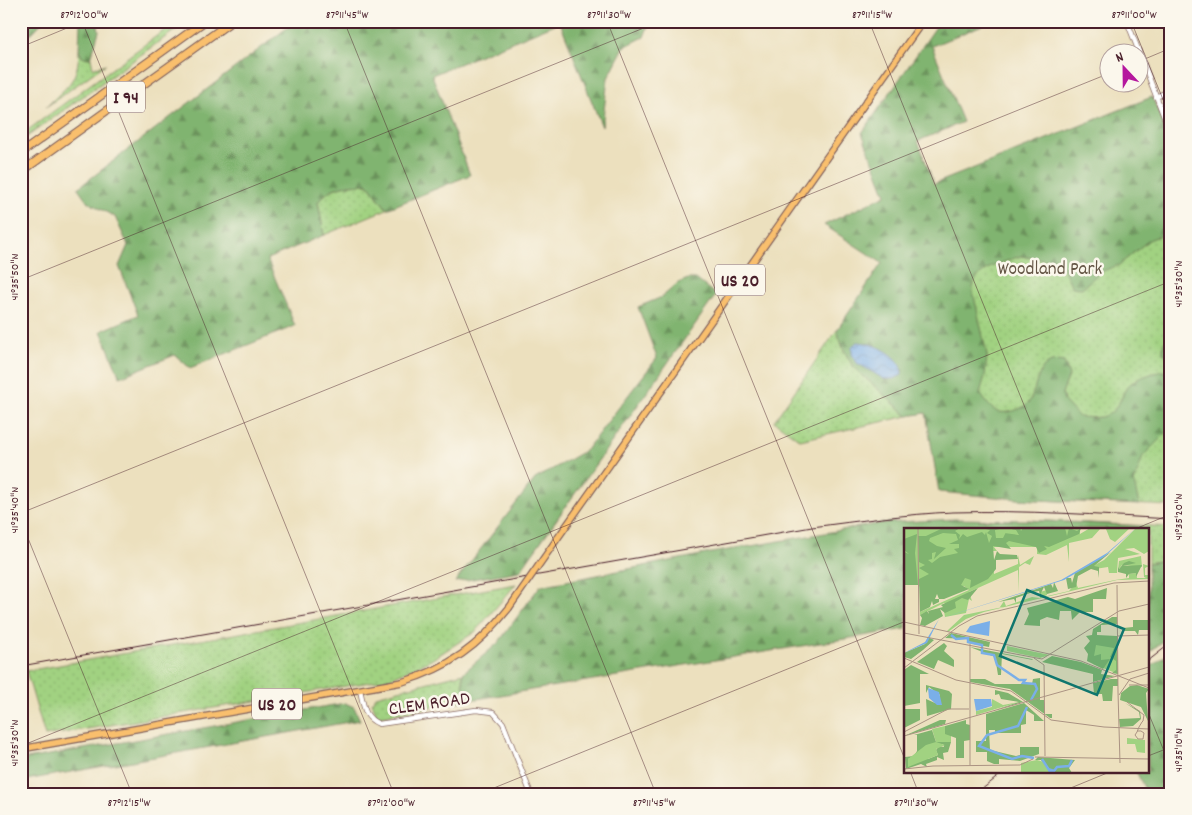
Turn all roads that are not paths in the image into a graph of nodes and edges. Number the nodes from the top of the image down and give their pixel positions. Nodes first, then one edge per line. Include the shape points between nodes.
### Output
1 (205, 21) edge
2 (232, 21) edge
3 (923, 21) edge
4 (1127, 21) edge
5 (1135, 42) edge
6 (1150, 81) edge
7 (1171, 90) edge
8 (1156, 97) junction
9 (1171, 135) edge
10 (21, 153) edge
11 (21, 172) edge
12 (360, 690) junction
13 (21, 749) edge
14 (531, 794) edge

1 - 10 highway, I 94
2 - 11 highway, I 94
3 - 12 main road, US 20, bridge via 499,621 479,642 448,664 402,682
4 - 5 street
6 - 8 street
7 - 8 street
8 - 9 street
12 - 13 main road, US 20
12 - 14 street, CLEM ROAD via 367,715 379,724 476,710 493,712 503,723

